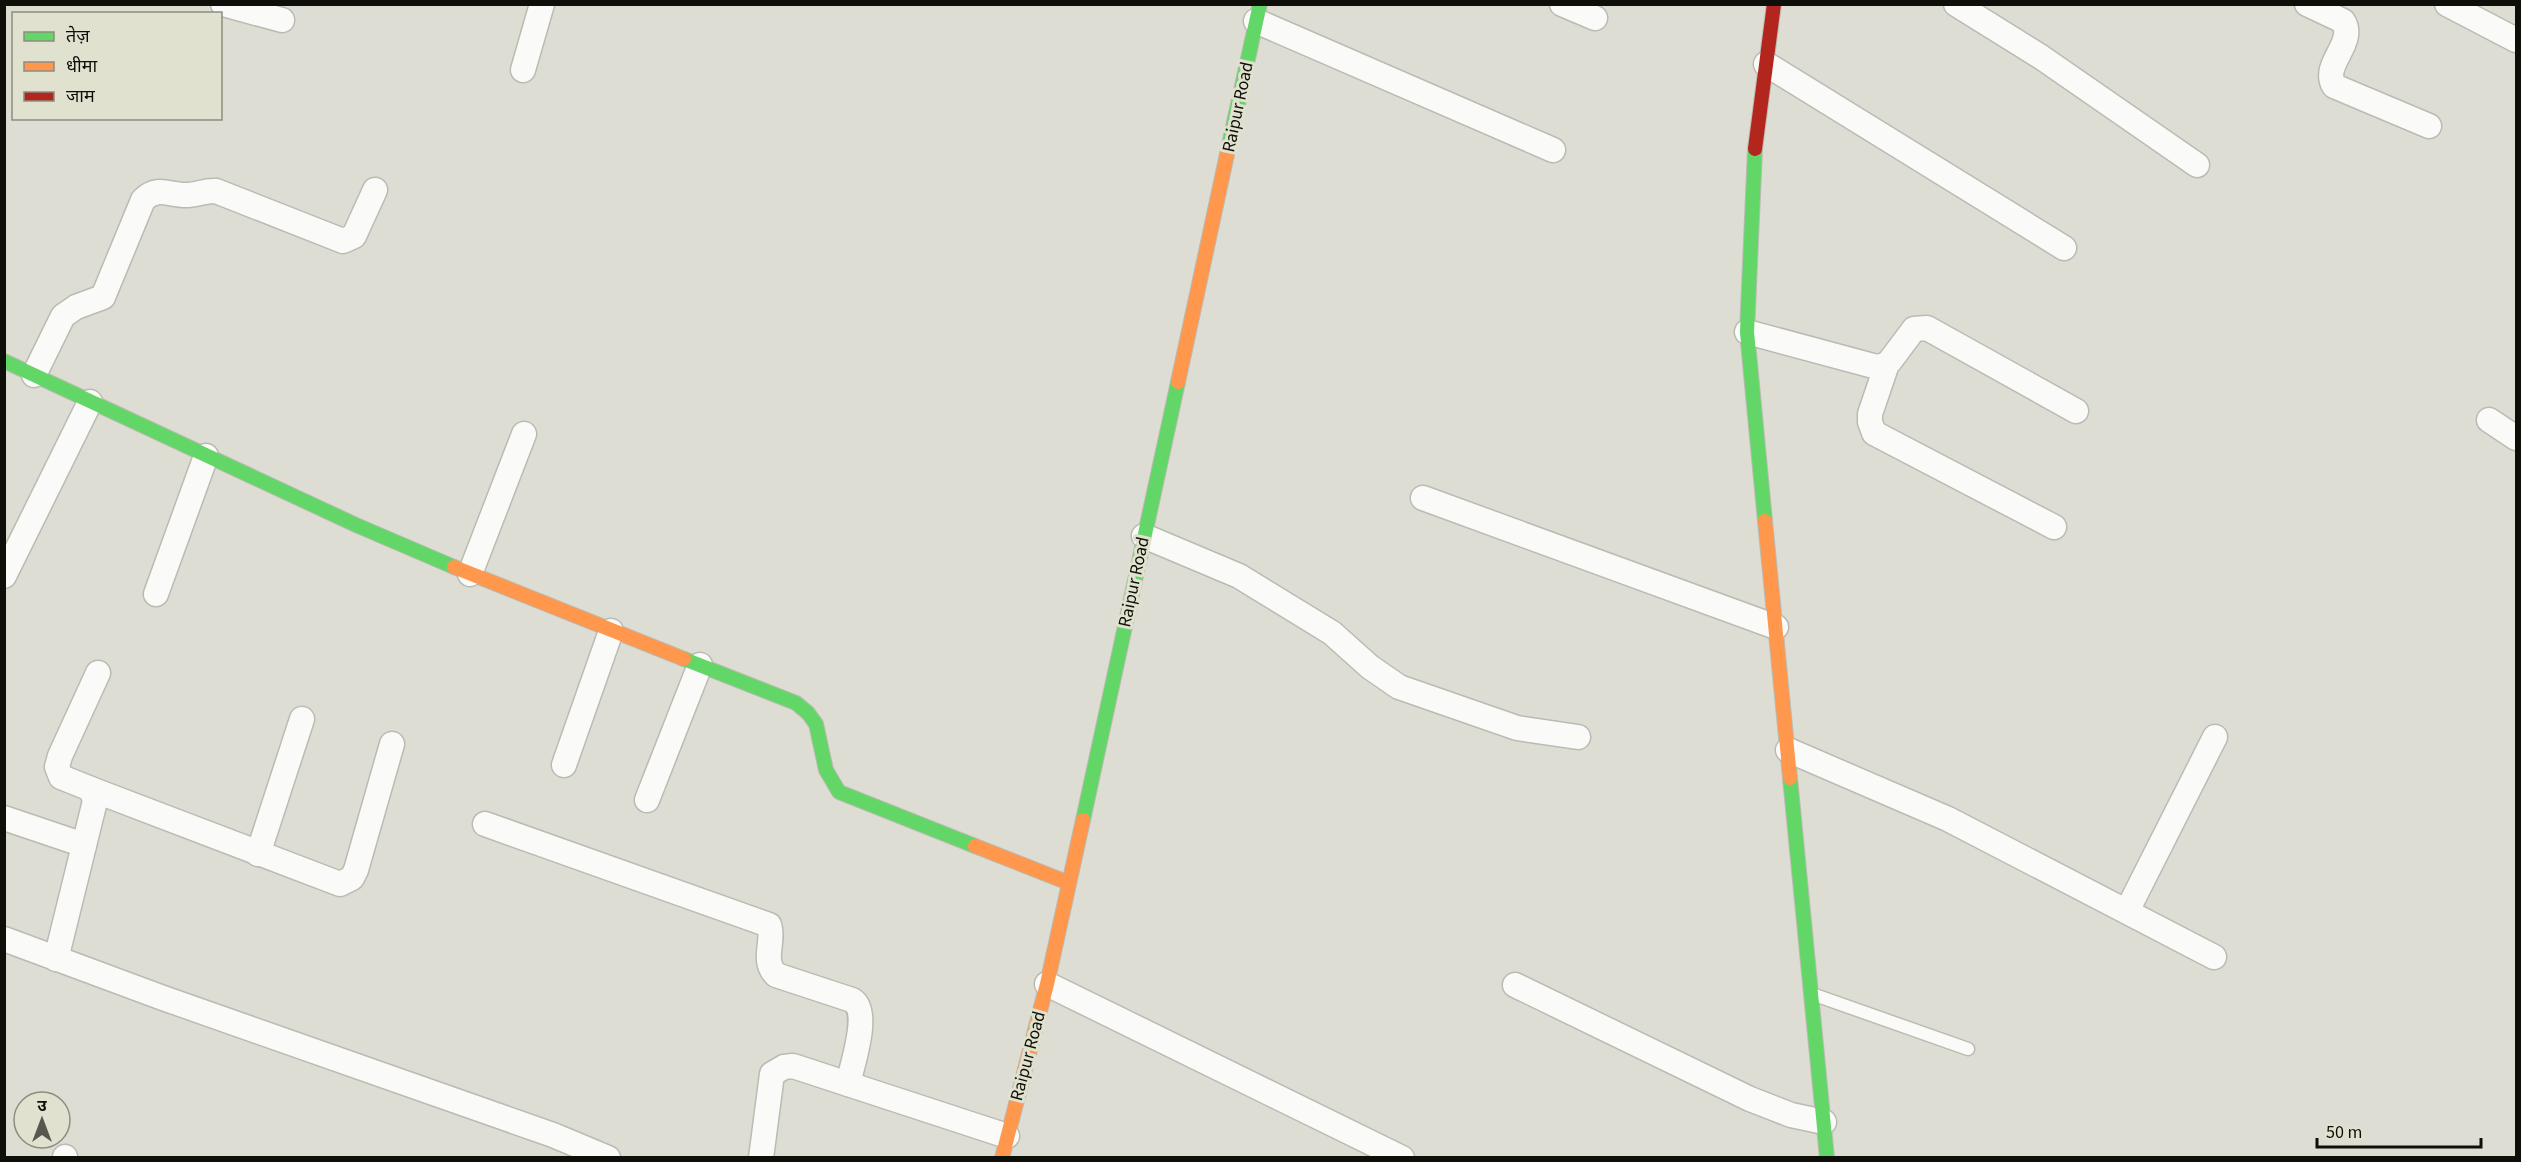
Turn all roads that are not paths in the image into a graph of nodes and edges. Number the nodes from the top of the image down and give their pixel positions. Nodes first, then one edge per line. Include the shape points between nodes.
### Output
1 (223, 4) edge
2 (542, 4) edge
3 (1562, 4) edge
4 (1774, 4) edge
5 (1956, 4) edge
6 (2307, 4) edge
7 (2447, 4) edge
8 (1258, 13) edge
9 (1595, 18) dead end
10 (282, 20) dead end
11 (2517, 40) edge
12 (1766, 64) junction
13 (523, 70) dead end
14 (2429, 126) dead end
15 (1553, 150) dead end
16 (2197, 165) dead end
17 (375, 190) dead end
18 (2064, 248) dead end
19 (1747, 332) junction
20 (4, 361) edge
21 (1887, 364) junction
22 (34, 375) junction
23 (90, 402) junction
24 (2076, 411) dead end
25 (2489, 420) dead end
26 (524, 434) dead end
27 (2517, 438) edge
28 (206, 456) junction
29 (1423, 498) dead end
30 (2054, 527) dead end
31 (1144, 536) junction
32 (470, 574) junction
33 (4, 576) edge
34 (156, 594) dead end
35 (1776, 627) junction
36 (611, 630) junction
37 (700, 665) junction
38 (98, 673) dead end
39 (302, 719) dead end
40 (1578, 737) dead end
41 (2215, 737) dead end
42 (392, 744) dead end
43 (1788, 750) junction
44 (564, 765) dead end
45 (91, 789) junction
46 (647, 800) dead end
47 (4, 818) edge
48 (484, 824) dead end
49 (84, 845) junction
50 (258, 854) junction
51 (1069, 883) junction
52 (2127, 911) junction
53 (4, 939) edge
54 (2214, 957) dead end
55 (56, 958) junction
56 (1047, 984) junction
57 (1515, 985) dead end
58 (1811, 993) junction
59 (1968, 1049) dead end
60 (848, 1084) junction
61 (1824, 1122) junction
62 (1005, 1147) edge
63 (608, 1158) edge
64 (761, 1158) edge
65 (1401, 1158) edge
66 (1827, 1158) edge

1 - 10 street
2 - 13 street
3 - 9 street
4 - 12 street
5 - 16 street via 2041,57
6 - 14 street via 2343,21 2346,27 2346,37 2331,71 2334,86
7 - 11 street
8 - 15 street
8 - 31 street, Raipur Road
12 - 18 street
12 - 19 street via 1756,137
17 - 22 street via 354,236 343,241 216,190 191,195 158,191 149,194 143,200 103,297 63,316
19 - 21 street via 1867,366
19 - 35 street
20 - 22 street
21 - 24 street via 1914,328 1927,328
21 - 30 street via 1870,414 1874,433
22 - 23 street
23 - 28 street
23 - 33 street
25 - 27 street
26 - 32 street
28 - 32 street
28 - 34 street
29 - 35 street
31 - 40 street via 1239,576 1332,633 1399,687 1517,728
31 - 51 street, Raipur Road
32 - 36 street
35 - 43 street
36 - 37 street
36 - 44 street
37 - 46 street
37 - 51 street via 806,709 818,728 828,778 848,797
38 - 45 street via 57,767 61,777
39 - 50 street
41 - 52 street
42 - 50 street via 356,870 346,883 332,882
43 - 52 street via 1948,819
43 - 58 street
45 - 49 street via 95,801
45 - 50 street
47 - 49 street
48 - 60 street via 765,922 771,930 769,965 776,975 852,1000 860,1008 862,1019
49 - 55 street
51 - 56 street, Raipur Road
52 - 54 street
53 - 55 street
55 - 63 street
56 - 62 street, Raipur Road
56 - 65 street
57 - 61 street via 1750,1099 1791,1115
58 - 59 lane
58 - 61 street
60 - 62 street
60 - 64 street via 793,1066 772,1074
61 - 66 street

